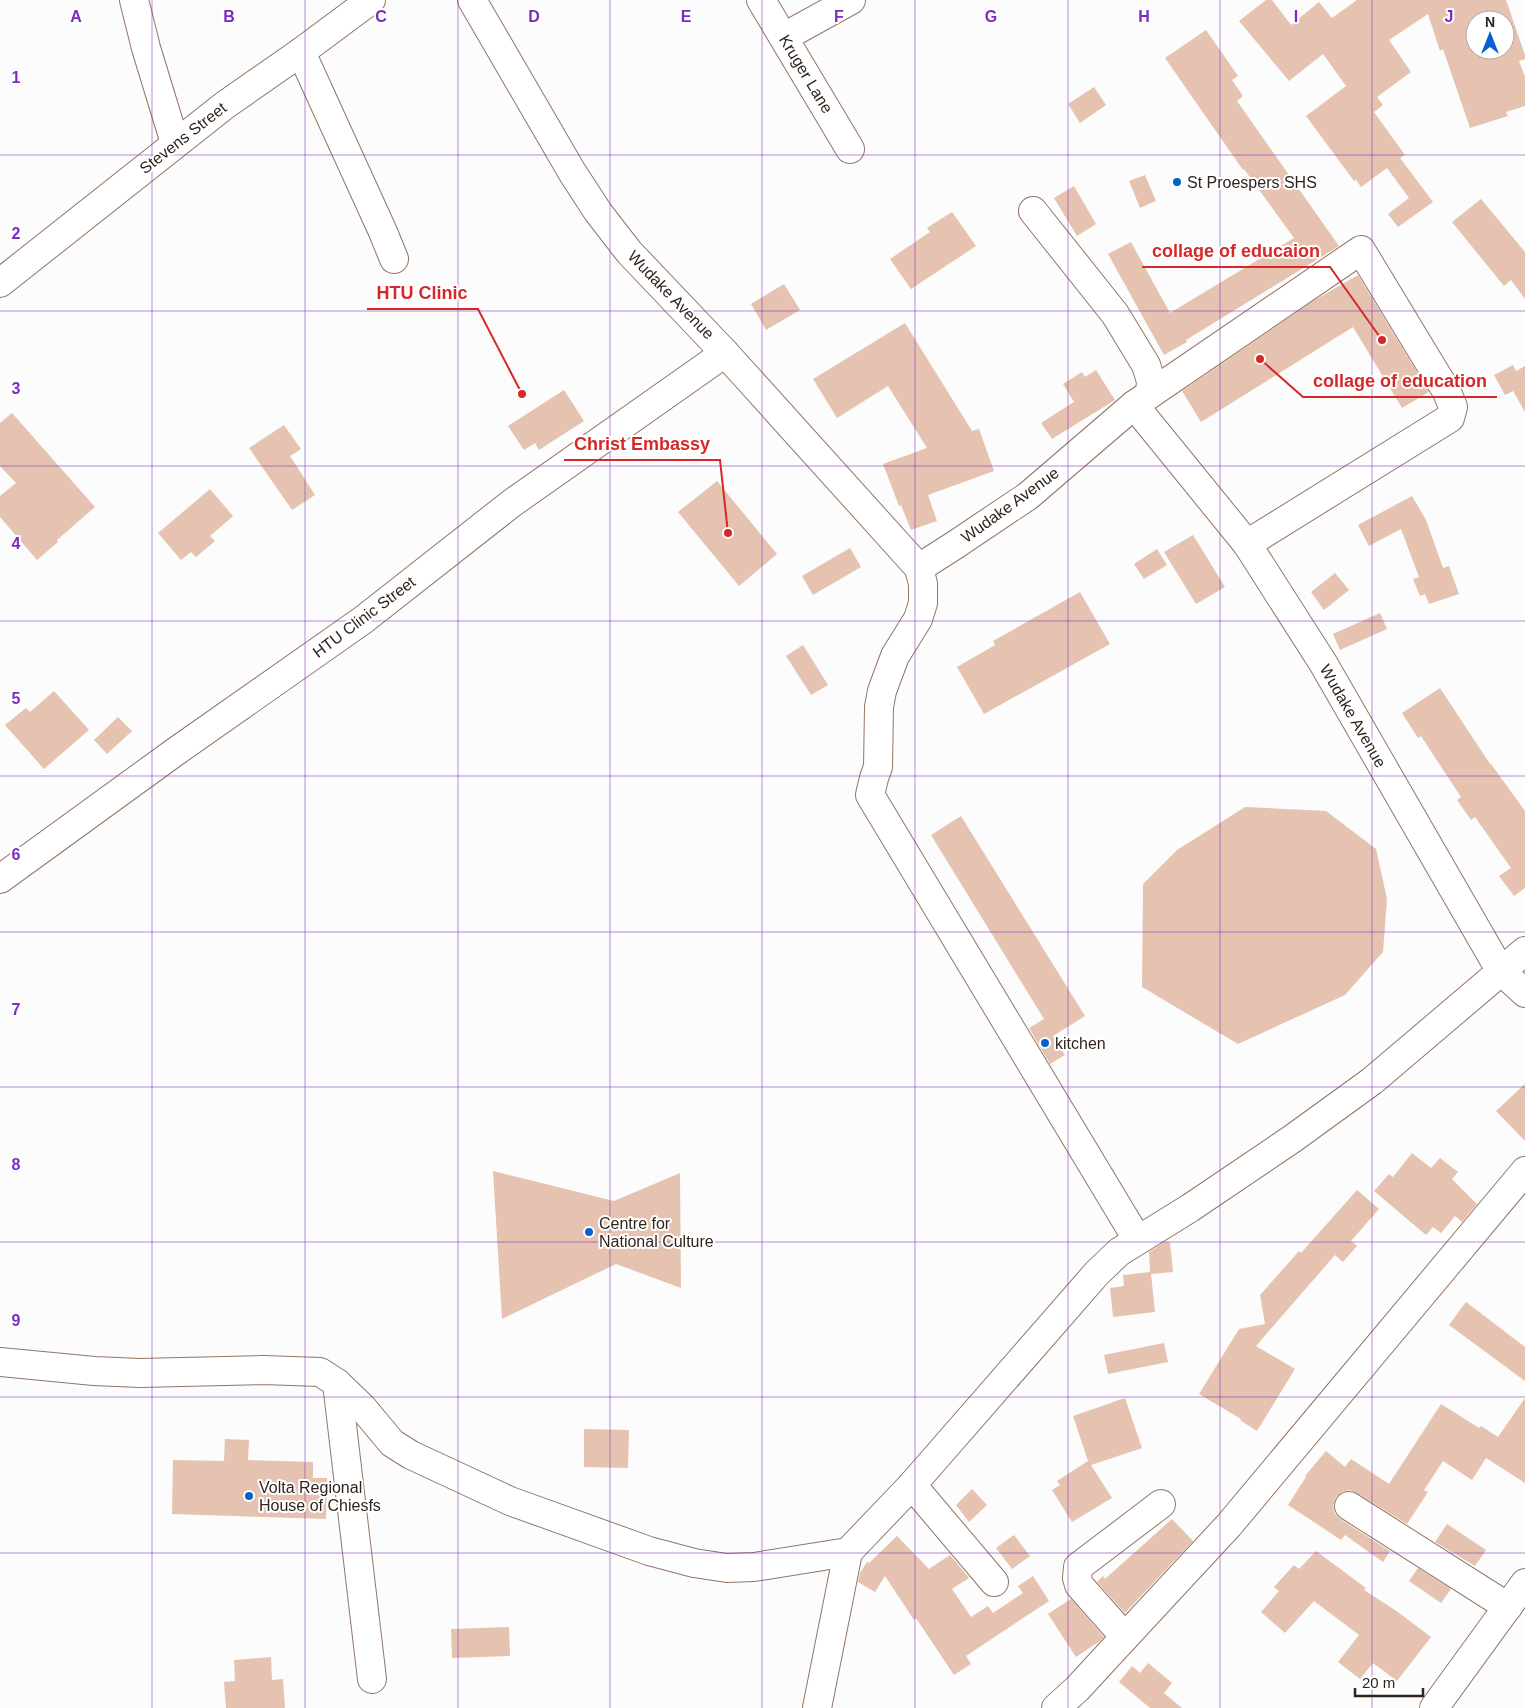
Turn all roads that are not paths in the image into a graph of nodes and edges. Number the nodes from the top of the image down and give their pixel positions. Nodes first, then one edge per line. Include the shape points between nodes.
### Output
1 (134, 0) edge
2 (371, 0) edge
3 (472, 0) edge
4 (761, 0) edge
5 (851, 0) edge
6 (784, 37) junction
7 (301, 52) junction
8 (175, 144) junction
9 (850, 149) dead end
10 (1033, 211) dead end
11 (394, 259) dead end
12 (0, 284) edge
13 (725, 352) junction
14 (1142, 400) junction
15 (1248, 544) junction
16 (919, 568) junction
17 (0, 880) edge
18 (1525, 951) edge
19 (1500, 970) junction
20 (1525, 993) edge
21 (1525, 1171) edge
22 (1137, 1239) junction
23 (0, 1362) edge
24 (337, 1383) junction
25 (912, 1485) junction
26 (1161, 1504) dead end
27 (1349, 1506) dead end
28 (848, 1552) junction
29 (994, 1582) dead end
30 (1525, 1583) edge
31 (1508, 1607) junction
32 (1125, 1638) junction
33 (372, 1679) dead end
34 (817, 1708) edge
35 (1056, 1708) edge
36 (1434, 1708) edge

1 - 8 street
2 - 7 street, Stevens Street
3 - 13 street, Wudake Avenue via 598,212 629,252
4 - 6 street, Kruger Lane
5 - 6 street
6 - 9 street, Kruger Lane
7 - 8 street, Stevens Street
7 - 11 street
8 - 12 street, Stevens Street
10 - 14 street via 1115,314 1146,365 1151,381
13 - 16 street, Wudake Avenue
13 - 17 street, HTU Clinic Street via 512,504 363,620 174,752
14 - 15 street, Wudake Avenue
14 - 15 street via 1362,250 1446,392 1453,406 1450,418
14 - 16 street, Wudake Avenue via 1028,496
15 - 19 street, Wudake Avenue via 1323,663
16 - 22 street via 923,603 918,619 894,656 882,691 878,767 870,795
18 - 19 street
19 - 20 street, Wudake Avenue
19 - 22 street via 1372,1081 1292,1140
21 - 32 street via 1229,1525
22 - 25 street via 1097,1273
23 - 24 street via 140,1373 320,1372
24 - 28 street via 392,1443 411,1455 510,1501 649,1551 709,1567 726,1568 754,1567
24 - 33 street
25 - 28 street
25 - 29 street
26 - 32 street via 1078,1567 1076,1578 1079,1585
27 - 31 street
28 - 34 street
30 - 31 street
31 - 36 street
32 - 35 street

